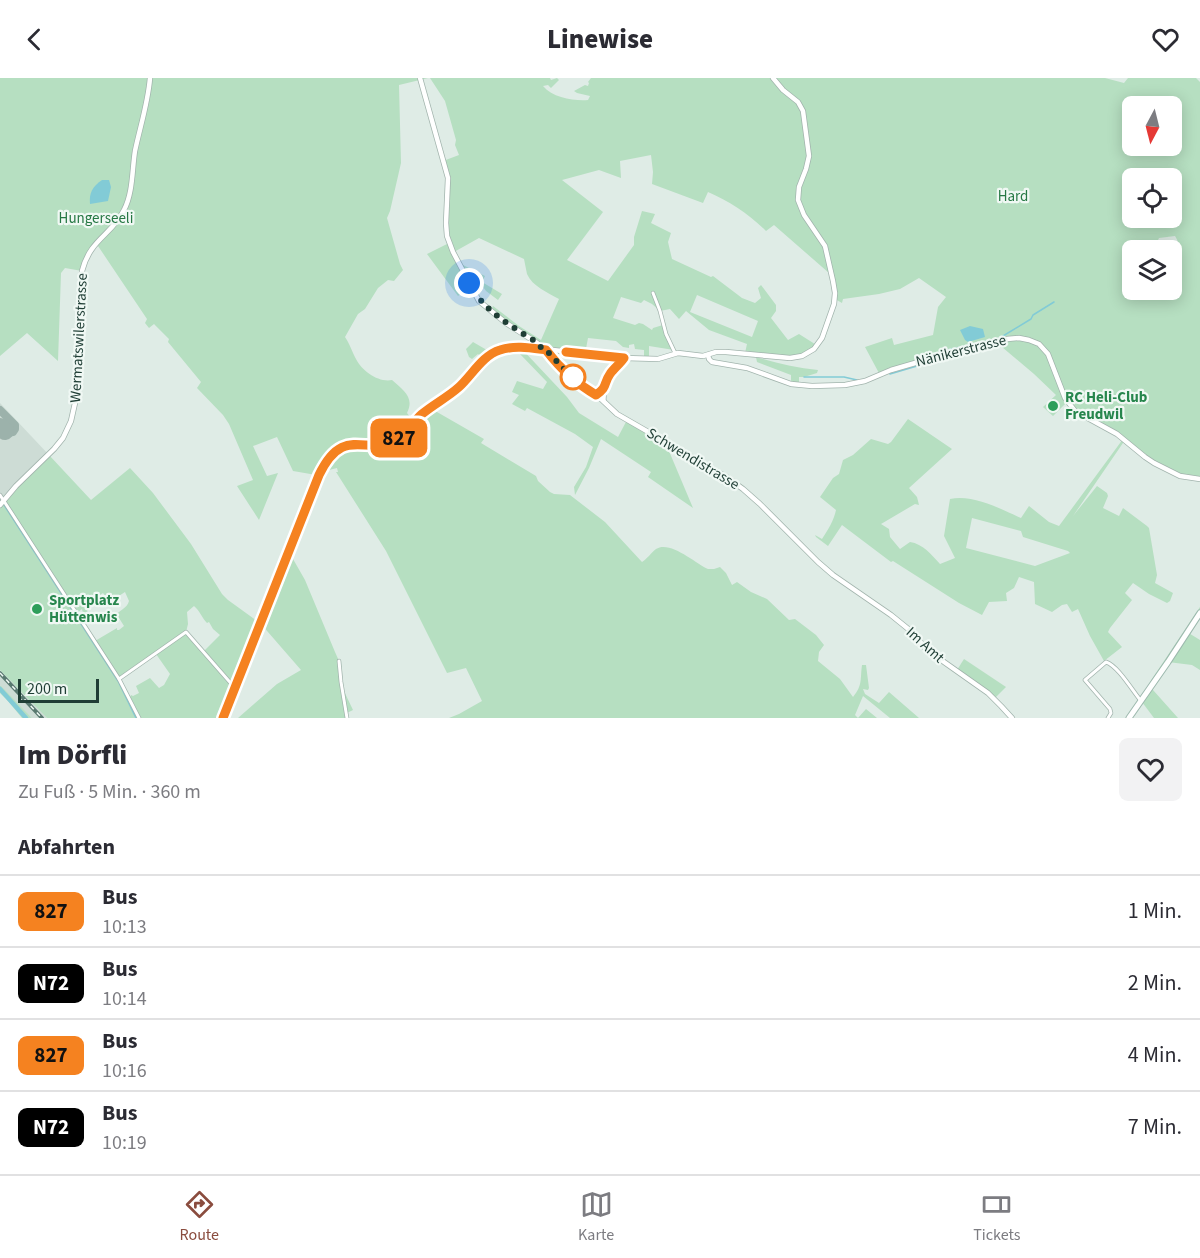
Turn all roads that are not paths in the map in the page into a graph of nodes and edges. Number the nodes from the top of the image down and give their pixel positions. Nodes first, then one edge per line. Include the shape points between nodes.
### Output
1 (150, 78) edge
2 (420, 78) edge
3 (772, 78) edge
4 (653, 293) dead end
5 (544, 349) junction
6 (676, 354) junction
7 (708, 355) junction
8 (624, 358) junction
9 (604, 391) junction
10 (596, 395) junction
11 (604, 402) junction
12 (1200, 479) edge
13 (2, 497) edge
14 (0, 505) edge
15 (865, 596) joint
16 (1200, 612) edge
17 (339, 661) dead end
18 (119, 679) junction
19 (235, 688) junction
20 (1141, 701) junction
21 (139, 718) edge
22 (223, 718) edge
23 (347, 718) edge
24 (1012, 718) edge
25 (1108, 718) edge
26 (1129, 718) edge

1 - 13 street, Wermatswilerstrasse via 126,207 92,248 82,271 73,416 54,449
2 - 5 street, Schwendistrasse via 448,178 446,223 451,248 479,301
3 - 7 street via 798,102 802,111 809,156 798,200 827,252 834,304 818,346 802,356 726,352
4 - 6 street
5 - 8 street
5 - 10 street, Schwendistrasse
5 - 19 street via 501,349 394,441 345,446 333,452 319,475
6 - 7 street
6 - 8 street via 661,359
7 - 12 street, Nänikerstrasse via 712,362 747,368 791,384 833,386 857,383 986,344 1029,340 1048,354 1065,399 1075,411 1117,434 1154,463 1180,476
8 - 9 street via 609,375
9 - 10 street
9 - 11 street
10 - 11 street, Schwendistrasse
11 - 15 street, Schwendistrasse via 611,410 734,482 818,562
13 - 14 street, Wermatswilerstrasse
13 - 18 street
15 - 24 street, Im Amt via 912,632 933,655 987,693
16 - 20 main road
17 - 23 street
18 - 19 street via 186,632
18 - 21 street
19 - 22 street
20 - 25 street via 1106,662 1085,680 1110,709
20 - 26 main road

